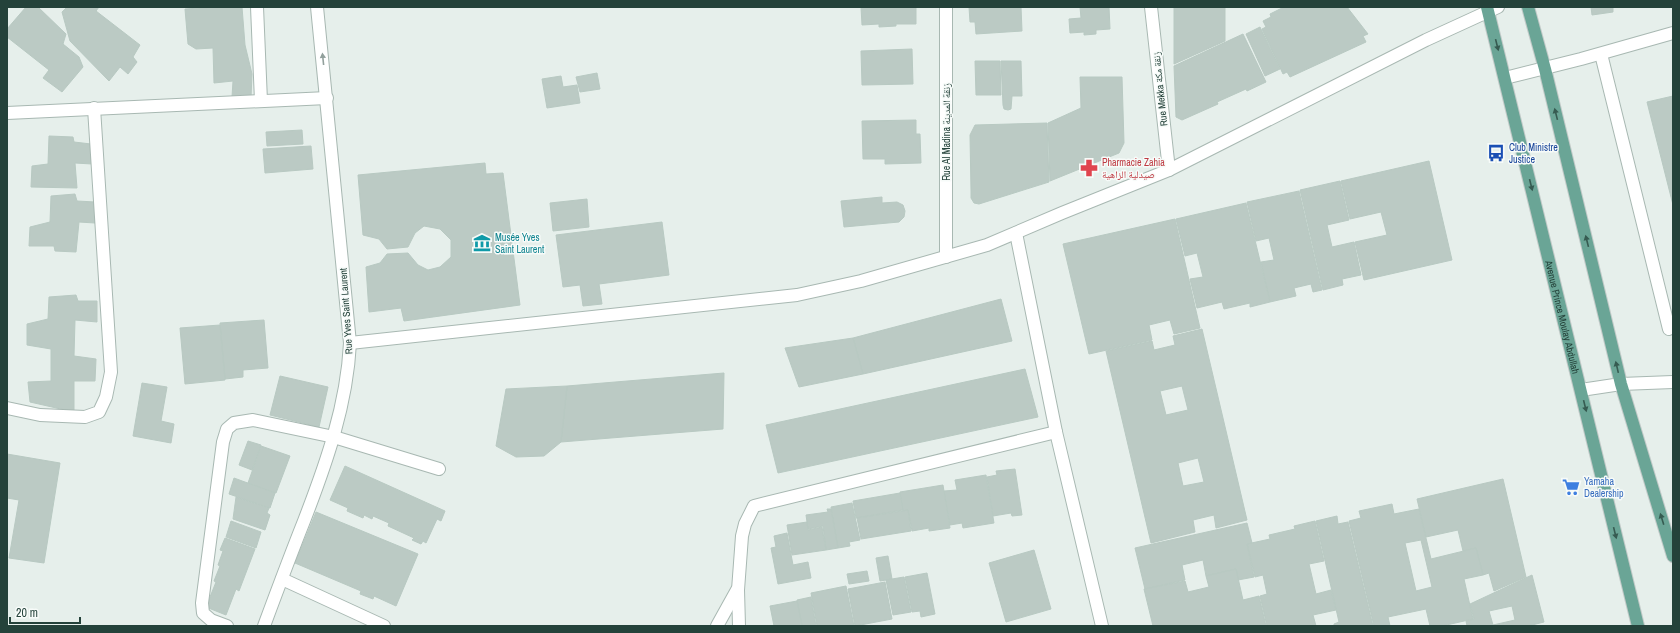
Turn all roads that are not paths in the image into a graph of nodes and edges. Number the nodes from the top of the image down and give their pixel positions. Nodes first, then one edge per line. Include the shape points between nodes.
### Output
1 (257, 7) edge
2 (317, 7) edge
3 (946, 7) edge
4 (1151, 7) edge
5 (1528, 7) edge
6 (1491, 8) edge
7 (1673, 33) edge
8 (1601, 54) junction
9 (1545, 69) junction
10 (1505, 78) junction
11 (327, 98) junction
12 (261, 100) junction
13 (94, 108) junction
14 (7, 112) edge
15 (1169, 170) junction
16 (1016, 233) junction
17 (946, 257) junction
18 (1669, 329) dead end
19 (350, 343) junction
20 (1673, 382) edge
21 (1622, 384) junction
22 (1581, 390) junction
23 (7, 408) edge
24 (1056, 432) junction
25 (334, 437) junction
26 (439, 468) dead end
27 (1673, 556) edge
28 (282, 579) junction
29 (738, 590) junction
30 (227, 626) edge
31 (264, 626) edge
32 (384, 626) edge
33 (717, 626) edge
34 (739, 626) edge
35 (1102, 626) edge
36 (1638, 626) edge

1 - 12 street
11 -> 2 street, Rue Yves Saint Laurent
3 - 17 street, Rue Al Madina زنقة المدينة
4 - 15 street, Rue Mekka زنقة مكة
5 - 9 main road
6 -> 10 main road, Avenue Prince Moulay Abdullah
6 - 15 street
7 - 8 street
8 - 9 street
8 - 18 street
9 - 10 street
21 -> 9 main road
10 -> 22 main road, Avenue Prince Moulay Abdullah
11 - 12 street
11 - 19 street, Rue Yves Saint Laurent
12 - 13 street
13 - 14 street
13 - 23 street via 111,372 106,397 99,412 85,417 40,415
15 - 16 street
16 - 17 street
16 - 24 street
17 - 19 street via 861,281 797,295
19 - 25 street, Rue Yves Saint Laurent via 349,365
20 - 21 street
21 - 22 street
27 -> 21 main road
22 -> 36 main road, Avenue Prince Moulay Abdullah
24 - 29 street via 754,506 742,536
24 - 35 street
25 - 26 street
25 - 28 street, Rue Yves Saint Laurent
25 - 30 street via 254,420 234,423 226,429 202,603 203,613 211,620
28 - 31 street, Rue Yves Saint Laurent
28 - 32 street
29 - 33 street
29 - 34 street

